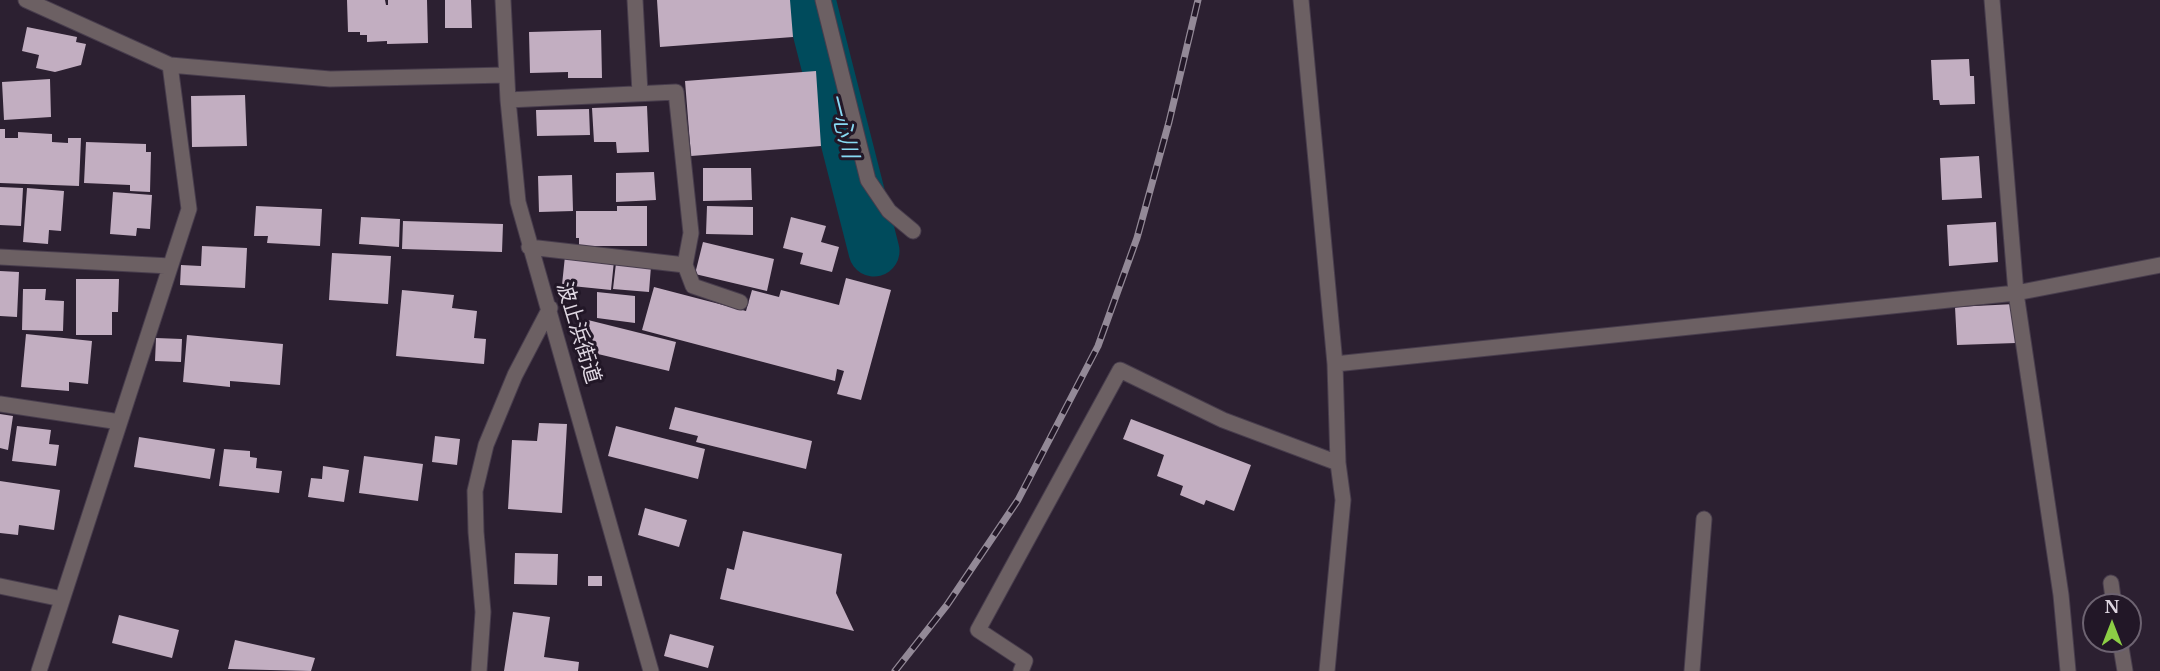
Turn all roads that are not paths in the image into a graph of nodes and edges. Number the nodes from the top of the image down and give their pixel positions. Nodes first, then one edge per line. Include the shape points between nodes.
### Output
1 (26, 0) edge
2 (503, 0) edge
3 (634, 0) edge
4 (823, 0) edge
5 (1301, 0) edge
6 (1992, 0) edge
7 (56, 6) edge
8 (170, 64) junction
9 (506, 75) junction
10 (640, 93) junction
11 (508, 100) junction
12 (913, 231) dead end
13 (529, 247) junction
14 (0, 257) edge
15 (685, 265) junction
16 (2160, 265) edge
17 (170, 266) junction
18 (2016, 293) junction
19 (740, 302) dead end
20 (550, 308) junction
21 (1335, 364) junction
22 (0, 405) edge
23 (120, 422) junction
24 (1338, 463) junction
25 (1704, 519) dead end
26 (2111, 583) dead end
27 (0, 586) edge
28 (2112, 593) edge
29 (62, 599) junction
30 (2122, 653) edge
31 (39, 671) edge
32 (479, 671) edge
33 (651, 671) edge
34 (1021, 671) edge
35 (1327, 671) edge
36 (1692, 671) edge
37 (2068, 671) edge
38 (2125, 671) edge

1 - 7 street
2 - 9 street, 波止浜街道
3 - 10 street
4 - 12 street via 868,180 889,211
5 - 21 street
6 - 18 street
7 - 8 street
8 - 9 street via 330,80
8 - 17 street via 189,209
9 - 11 street, 波止浜街道
10 - 11 street
10 - 15 street via 676,92 691,233
11 - 13 street, 波止浜街道 via 518,202
13 - 15 street
13 - 20 street, 波止浜街道
14 - 17 street
15 - 19 street via 693,286
16 - 18 street
17 - 23 street
18 - 21 street
18 - 37 street
20 - 32 street via 515,375 486,445 475,491 483,612
20 - 33 street, 波止浜街道
21 - 24 street
22 - 23 street
23 - 29 street
24 - 34 street via 1223,420 1120,370 978,630 1025,661
24 - 35 street via 1343,501
25 - 36 street
26 - 28 street
27 - 29 street
29 - 31 street
30 - 38 street

